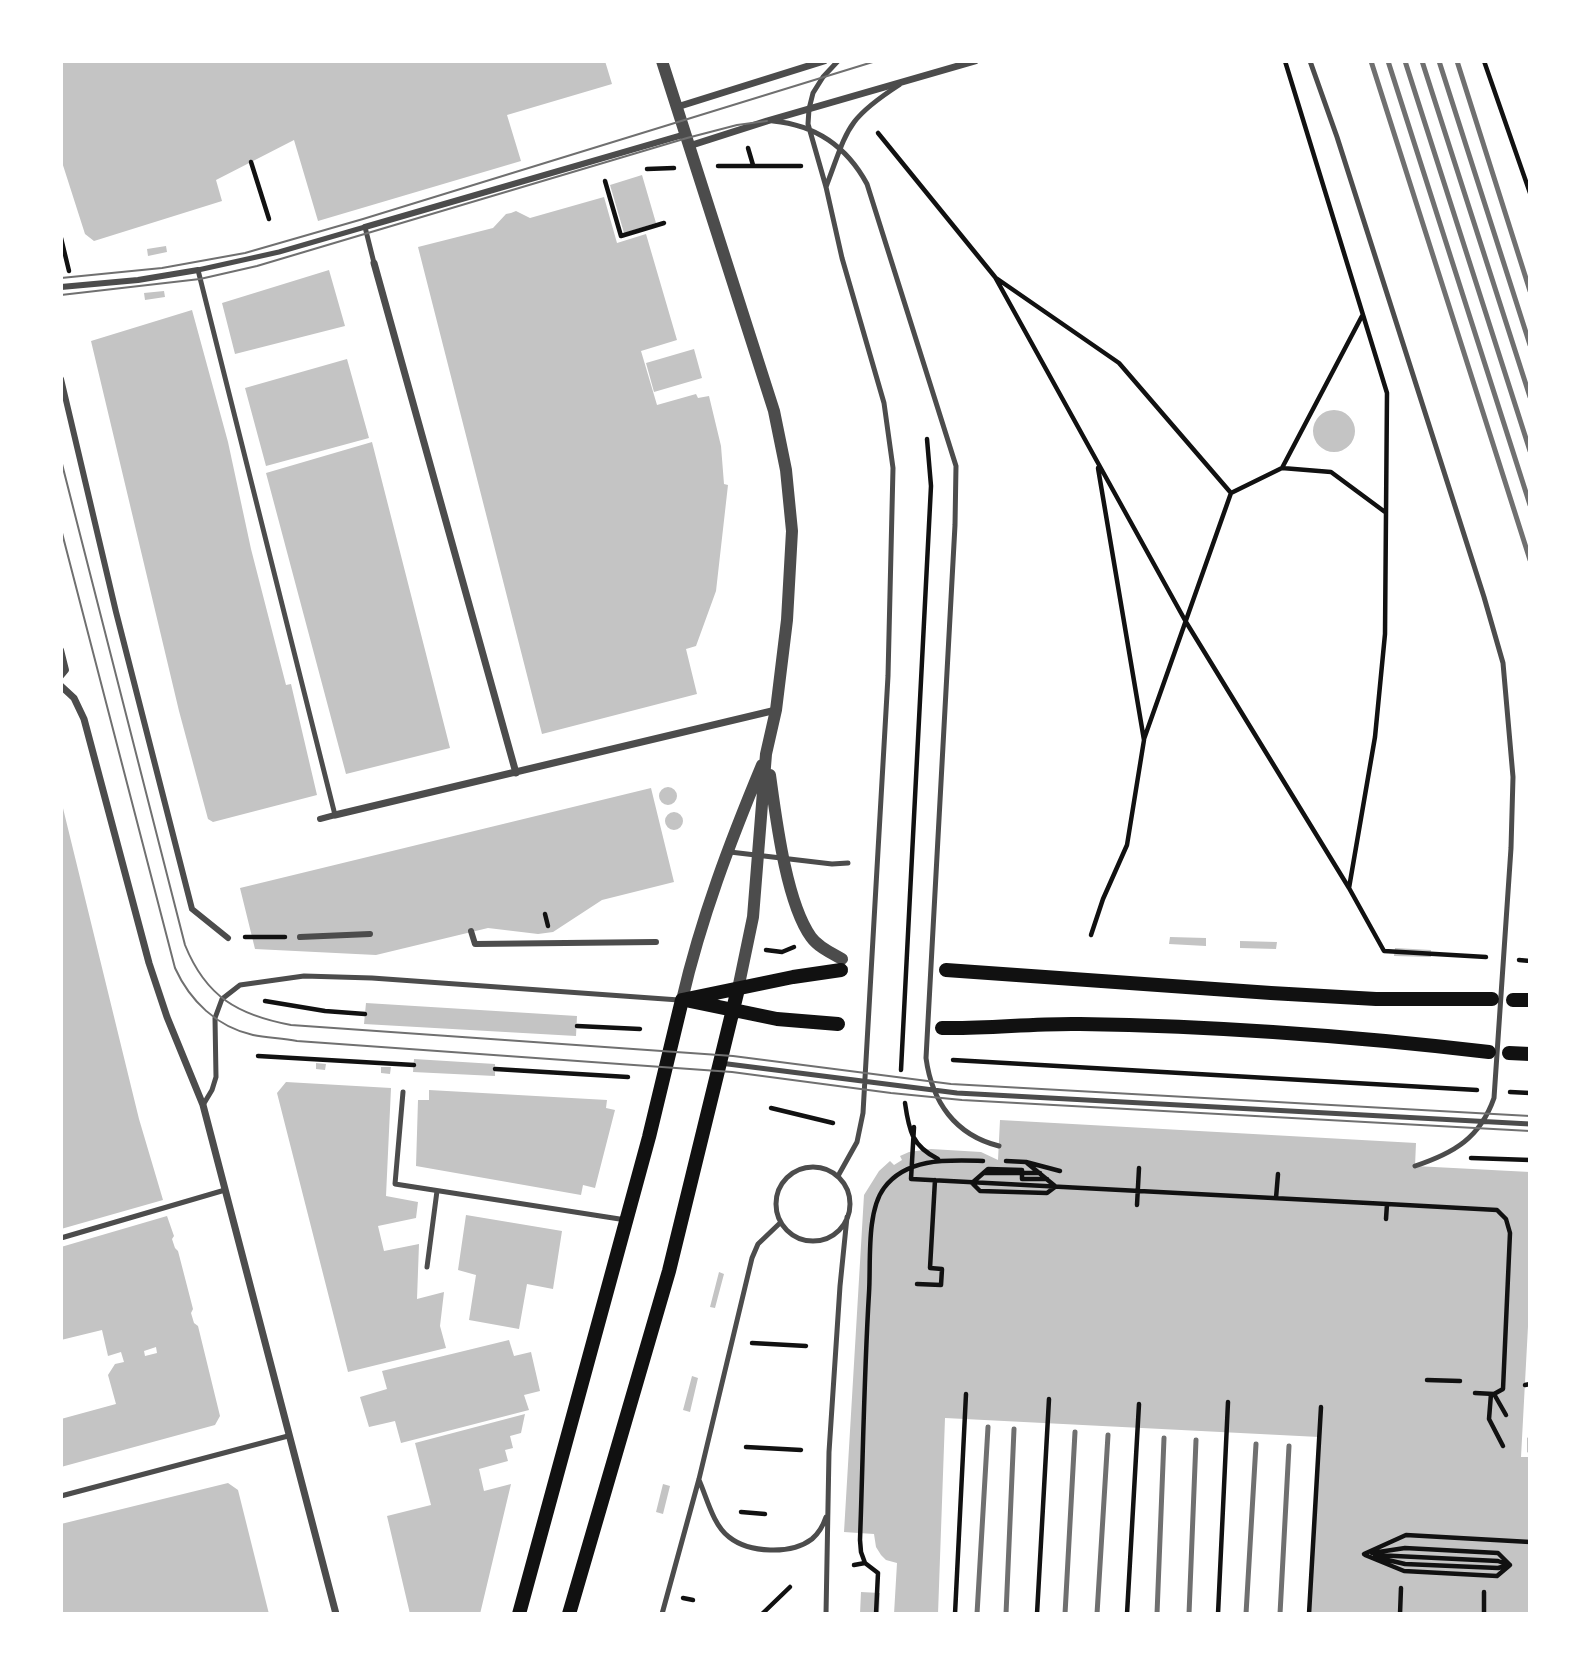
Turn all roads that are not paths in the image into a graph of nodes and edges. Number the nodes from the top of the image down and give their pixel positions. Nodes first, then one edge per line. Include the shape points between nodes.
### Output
1 (662, 61) edge
2 (824, 61) edge
3 (838, 61) edge
4 (975, 61) edge
5 (1310, 61) edge
6 (900, 84) junction
7 (677, 107) junction
8 (809, 108) junction
9 (767, 121) junction
10 (809, 129) junction
11 (687, 140) junction
12 (840, 148) junction
13 (826, 187) junction
14 (365, 227) junction
15 (374, 263) joint
16 (198, 270) junction
17 (61, 287) edge
18 (61, 379) edge
19 (61, 650) edge
20 (61, 676) edge
21 (61, 686) edge
22 (776, 710) junction
23 (766, 754) junction
24 (516, 773) junction
25 (335, 816) junction
26 (320, 820) dead end
27 (727, 852) junction
28 (759, 855) junction
29 (783, 858) junction
30 (848, 863) dead end
31 (471, 931) dead end
32 (370, 934) dead end
33 (300, 937) road end
34 (228, 938) road end
35 (656, 942) dead end
36 (841, 964) joint
37 (946, 970) dead end
38 (738, 989) junction
39 (1492, 999) dead end
40 (682, 1000) junction
41 (1513, 1000) dead end
42 (1530, 1000) edge
43 (733, 1010) junction
44 (838, 1024) dead end
45 (942, 1028) dead end
46 (1489, 1052) dead end
47 (1509, 1053) dead end
48 (1530, 1054) edge
49 (720, 1063) junction
50 (403, 1092) dead end
51 (203, 1105) junction
52 (1530, 1124) edge
53 (999, 1146) dead end
54 (1415, 1166) dead end
55 (838, 1176) junction
56 (225, 1190) junction
57 (436, 1191) junction
58 (847, 1217) junction
59 (626, 1221) junction
60 (780, 1223) junction
61 (61, 1238) edge
62 (428, 1267) dead end
63 (288, 1436) junction
64 (699, 1479) junction
65 (61, 1496) edge
66 (827, 1514) junction
67 (336, 1614) edge
68 (519, 1614) edge
69 (569, 1614) edge
70 (662, 1614) edge
71 (826, 1614) edge

1 - 7 street
2 - 7 street
3 - 8 lane via 818,85
4 - 6 street
5 - 54 lane via 1503,663 1513,777 1497,1084 1481,1127 1455,1149
6 - 8 street
6 - 12 lane via 857,116
7 - 11 street
8 - 9 street
8 - 10 lane
9 - 10 lane
9 - 11 street
10 - 12 lane
10 - 13 lane
11 - 14 street
11 - 22 street via 775,411 786,470 792,531
12 - 13 lane
12 - 53 lane via 861,172 872,196 956,466 926,1058 937,1098 949,1116 973,1138
13 - 55 lane via 884,403 893,468 888,676 863,1112 857,1142
14 - 15 lane
14 - 16 lane
15 - 24 street
16 - 17 street
16 - 25 lane
18 - 34 street via 192,909
19 - 20 street via 66,670
21 - 51 street via 85,719 149,963
22 - 23 street
22 - 24 street
23 - 27 street
23 - 28 street
23 - 29 street
24 - 25 street
25 - 26 street
27 - 28 lane
27 - 40 street via 699,929
28 - 29 lane
28 - 38 street via 753,917
29 - 30 lane
29 - 36 street via 797,908 811,937
31 - 35 street via 475,944
32 - 33 street
36 - 38 main road
37 - 39 main road via 1376,999
38 - 40 main road
38 - 43 main road
40 - 43 main road
40 - 51 lane via 372,978 304,976 240,985 222,999 215,1018 216,1077
40 - 59 main road
41 - 42 main road
43 - 44 main road
43 - 49 main road
45 - 46 main road via 1074,1024 1299,1033
47 - 48 main road
49 - 52 lane via 945,1092
49 - 69 main road via 669,1270
50 - 57 lane via 395,1184
51 - 56 street
55 - 58 lane via 849,1199
55 - 60 lane via 811,1167 788,1177 776,1198
56 - 61 lane
56 - 63 street
57 - 59 lane
57 - 62 lane
58 - 60 lane via 833,1236 821,1240 798,1238
58 - 66 lane
59 - 68 main road
60 - 64 lane via 758,1244 752,1258
63 - 65 lane
63 - 67 street
64 - 66 lane via 719,1524 744,1546 794,1548 821,1530
64 - 70 lane
66 - 71 lane

